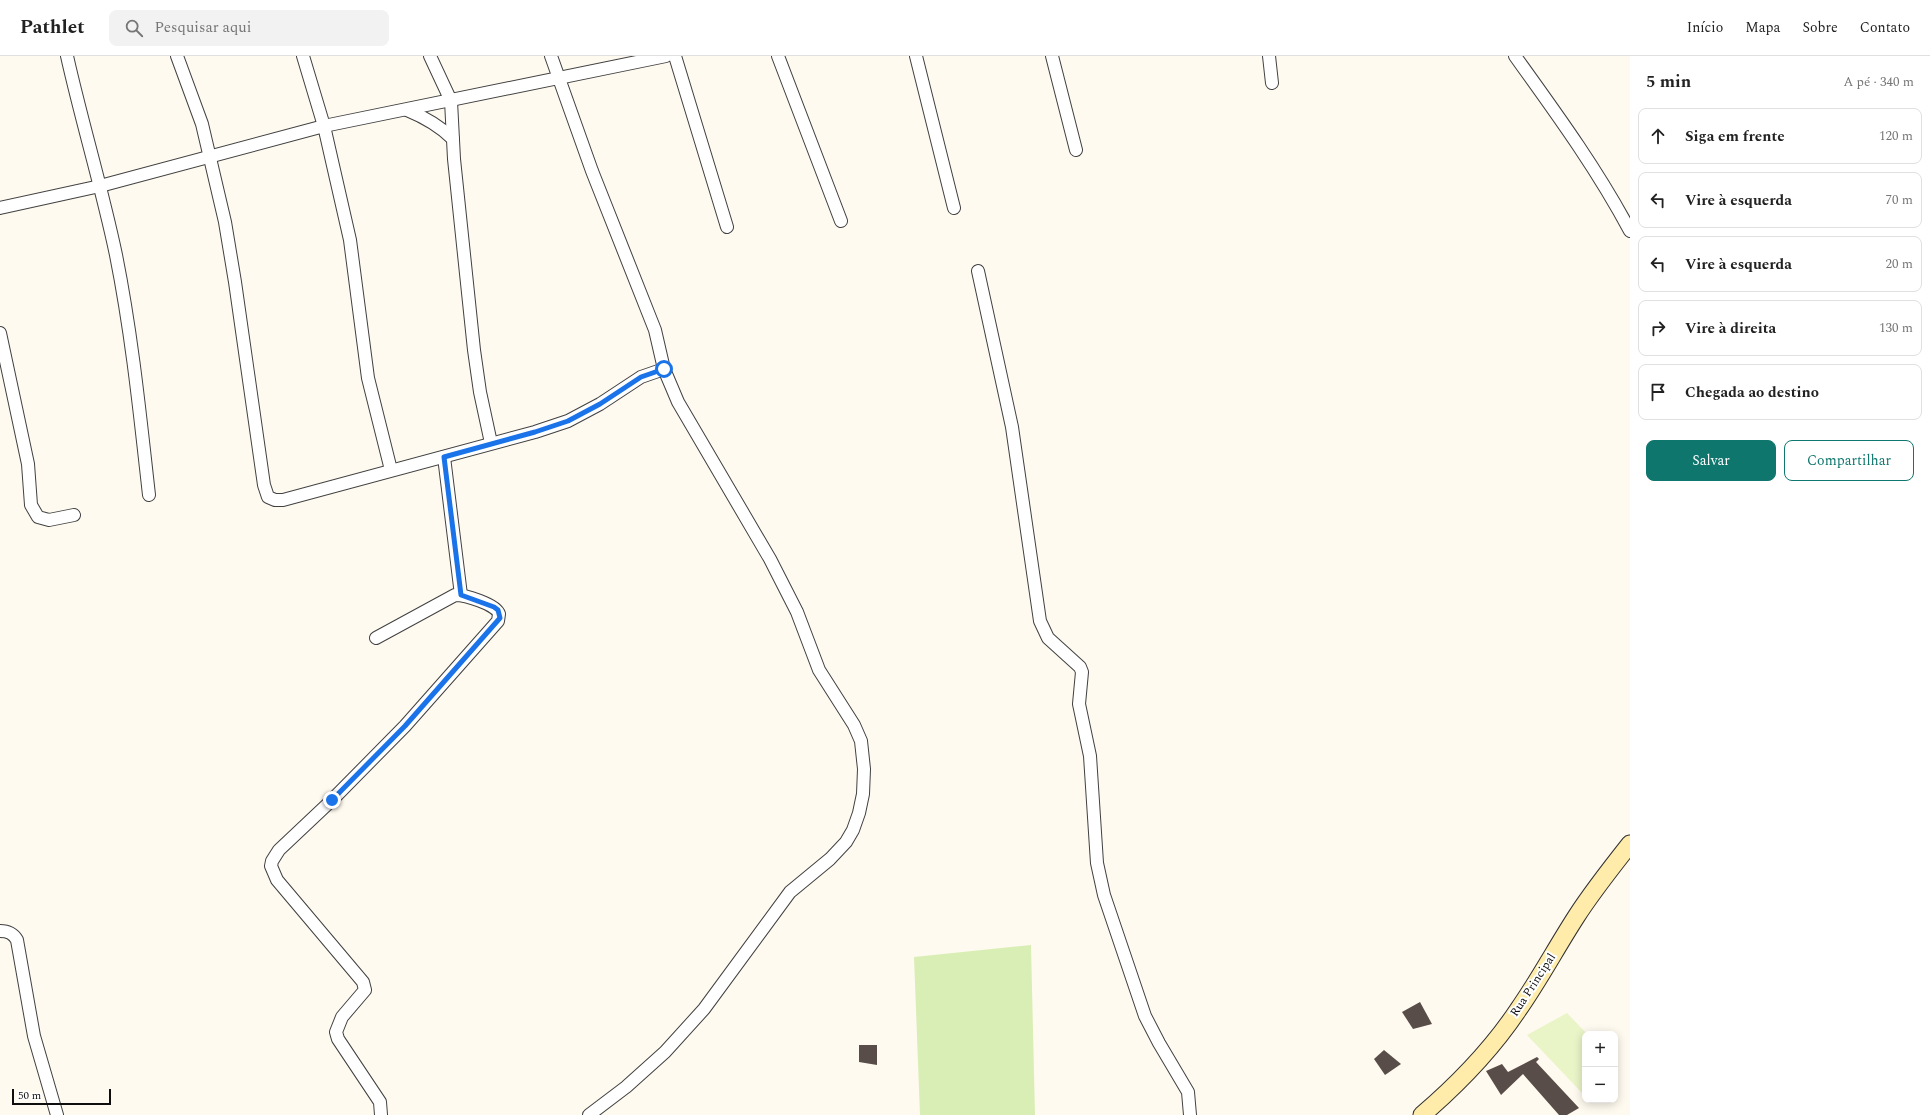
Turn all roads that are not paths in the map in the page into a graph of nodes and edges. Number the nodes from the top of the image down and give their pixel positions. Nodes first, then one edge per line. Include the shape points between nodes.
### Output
1 (67, 56) edge
2 (177, 56) edge
3 (303, 56) edge
4 (430, 56) edge
5 (551, 56) edge
6 (666, 56) edge
7 (675, 56) edge
8 (778, 56) edge
9 (916, 56) edge
10 (1052, 56) edge
11 (1268, 56) edge
12 (1515, 56) edge
13 (559, 77) junction
14 (1272, 83) dead end
15 (451, 101) junction
16 (407, 110) junction
17 (324, 126) junction
18 (453, 139) junction
19 (1076, 150) dead end
20 (210, 158) junction
21 (100, 186) junction
22 (0, 208) edge
23 (954, 208) dead end
24 (841, 221) dead end
25 (727, 227) dead end
26 (1630, 231) edge
27 (978, 271) dead end
28 (0, 333) edge
29 (664, 369) junction
30 (491, 443) junction
31 (444, 457) junction
32 (392, 470) junction
33 (149, 495) dead end
34 (74, 515) dead end
35 (461, 595) junction
36 (376, 638) dead end
37 (1630, 844) edge
38 (0, 931) edge
39 (57, 1115) edge
40 (381, 1115) edge
41 (589, 1115) edge
42 (1190, 1115) edge
43 (1422, 1115) edge

1 - 21 street via 79,114
2 - 20 street via 202,124
3 - 17 street
4 - 15 street
5 - 13 street
6 - 13 street
7 - 25 street
8 - 24 street
9 - 23 street
10 - 19 street
11 - 14 street
12 - 26 street via 1585,154
13 - 15 street
13 - 29 street via 592,171 655,330
15 - 16 street
15 - 18 street
16 - 17 street
16 - 18 street via 424,117
17 - 20 street
17 - 32 street via 350,240 368,378
18 - 30 street via 474,350
20 - 21 street
20 - 32 street via 225,222 264,485 268,497 283,500
21 - 22 street
21 - 33 street via 116,254 133,354
27 - 42 street via 1012,427 1040,621 1048,638 1080,667 1082,672 1079,704 1090,756 1097,863 1104,895 1145,1016 1188,1092
28 - 34 street via 28,464 31,505 38,517 49,520
29 - 30 street via 641,377 568,421
29 - 41 street via 678,402 770,558 797,612 819,670 854,725 861,741 863,794 853,830 846,842 830,859 790,892 704,1009 665,1052 626,1087
30 - 31 street
31 - 32 street
31 - 35 street
35 - 36 street via 450,597
35 - 40 street via 494,607 499,614 498,621 405,726 278,850 272,861 277,880 363,982 365,990 342,1017 336,1032 338,1039 380,1102
37 - 43 street, Rua Principal via 1584,906 1518,1011 1483,1054
38 - 39 street via 14,934 17,940 34,1036

